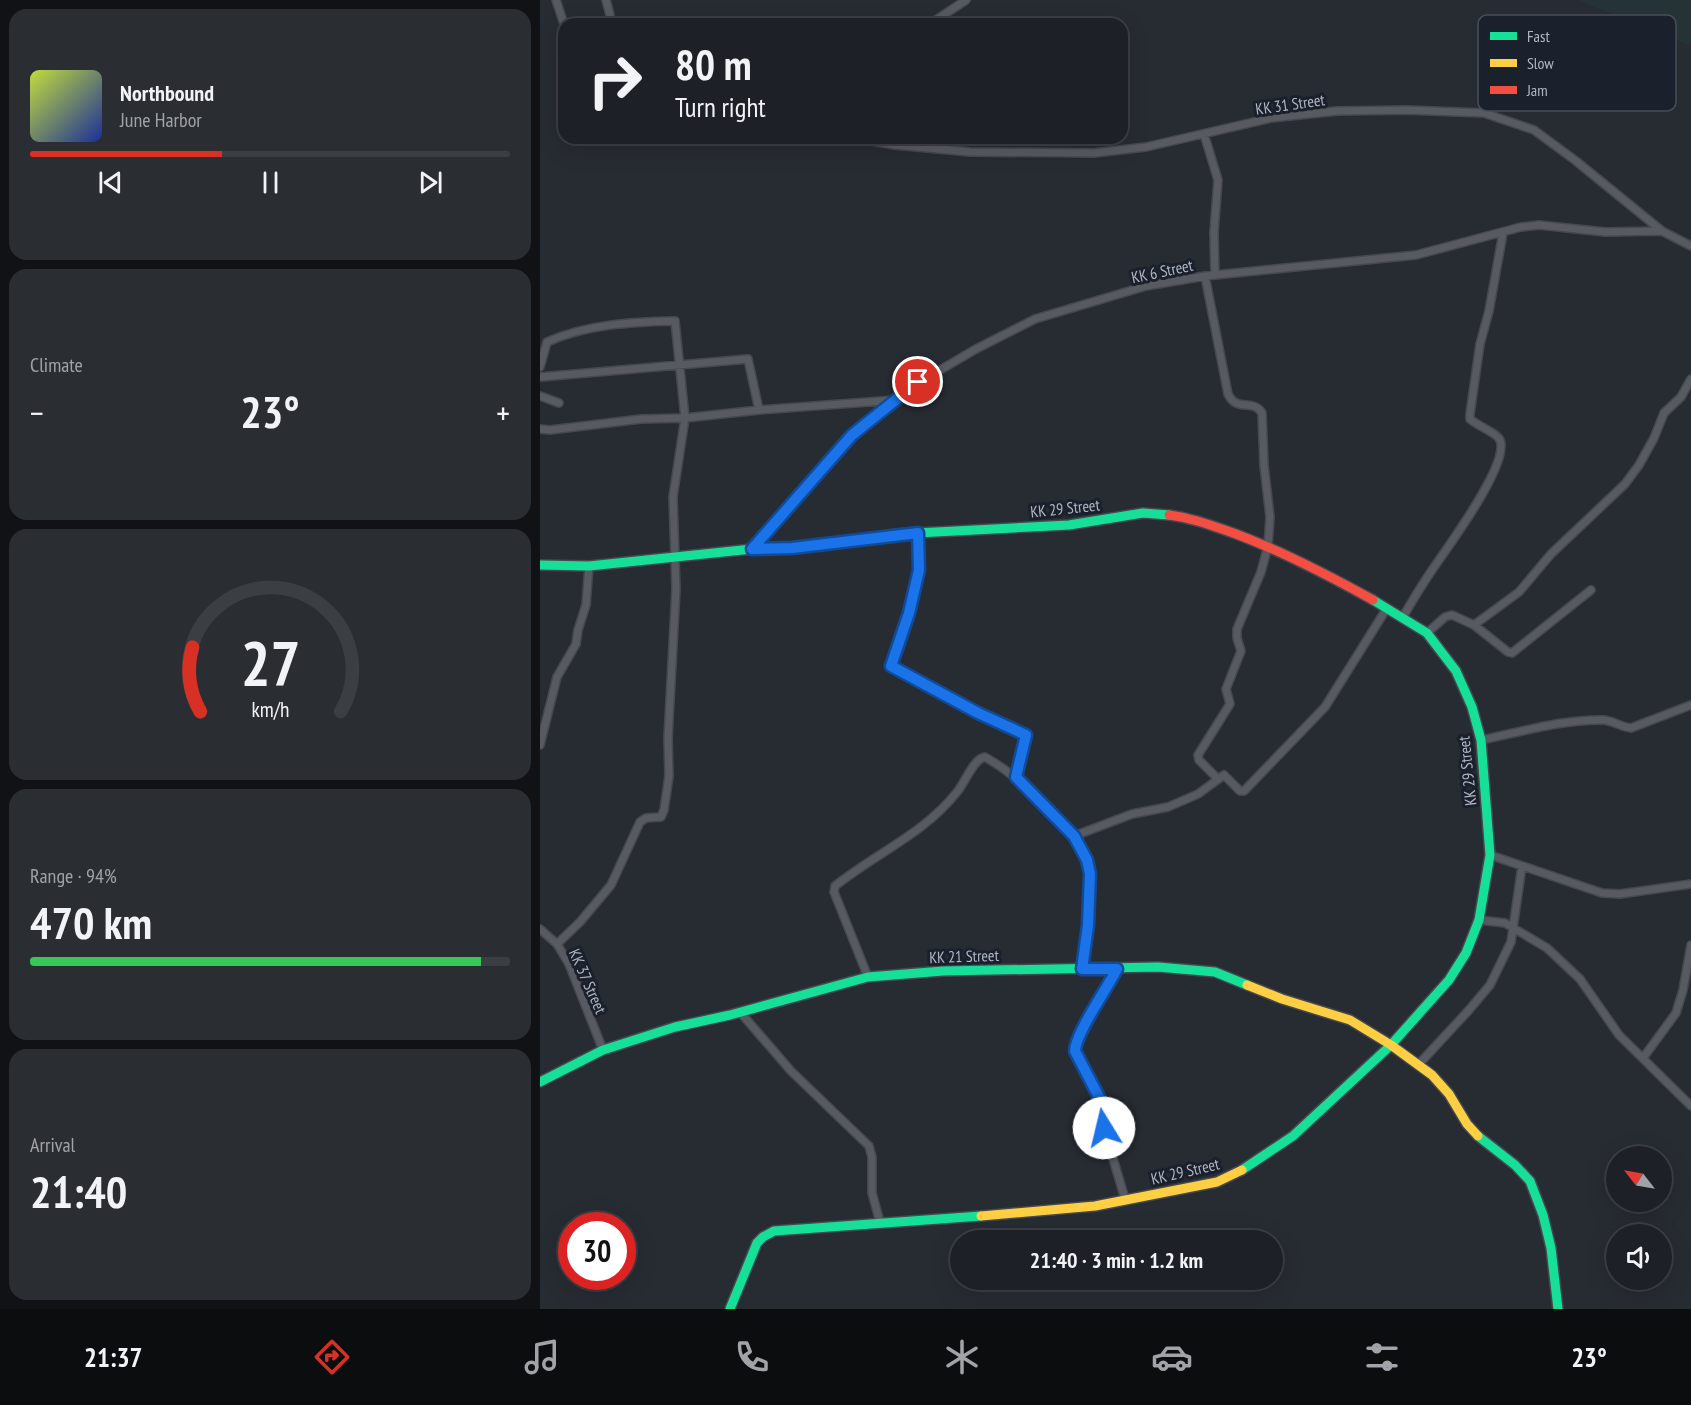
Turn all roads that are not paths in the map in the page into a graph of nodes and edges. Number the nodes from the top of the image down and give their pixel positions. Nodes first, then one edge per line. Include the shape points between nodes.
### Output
1 (556, 0) edge
2 (606, 0) edge
3 (966, 0) edge
4 (610, 15) dead end
5 (562, 18) edge
6 (939, 18) edge
7 (1204, 134) junction
8 (889, 144) edge
9 (1662, 231) junction
10 (1503, 233) junction
11 (1691, 246) edge
12 (1215, 275) junction
13 (1205, 276) junction
14 (681, 366) junction
15 (540, 367) edge
16 (540, 377) edge
17 (1691, 379) edge
18 (540, 396) edge
19 (896, 400) junction
20 (559, 403) dead end
21 (759, 410) junction
22 (684, 418) junction
23 (540, 429) edge
24 (918, 533) junction
25 (1268, 546) junction
26 (752, 549) junction
27 (676, 556) junction
28 (540, 565) edge
29 (589, 566) junction
30 (1591, 590) dead end
31 (1387, 608) junction
32 (1403, 617) junction
33 (1474, 625) junction
34 (1427, 633) junction
35 (1691, 705) edge
36 (1481, 740) junction
37 (540, 745) edge
38 (1016, 777) junction
39 (1218, 779) junction
40 (1074, 836) junction
41 (1490, 855) junction
42 (1522, 866) junction
43 (1691, 884) edge
44 (1479, 920) junction
45 (1512, 926) junction
46 (540, 929) edge
47 (556, 944) junction
48 (1691, 945) edge
49 (1082, 969) junction
50 (1117, 969) junction
51 (868, 976) junction
52 (740, 1012) junction
53 (1391, 1045) junction
54 (603, 1050) junction
55 (1643, 1058) junction
56 (1418, 1065) junction
57 (540, 1082) edge
58 (1691, 1106) edge
59 (1125, 1199) junction
60 (880, 1222) junction
61 (730, 1309) edge
62 (1557, 1309) edge

1 - 5 street
2 - 4 street
3 - 6 street
7 - 8 street, KK 31 Street via 1094,153 970,152
7 - 9 street, KK 31 Street via 1271,118 1337,111 1484,113 1534,130
7 - 12 street via 1218,180
9 - 10 street, KK 6 Street via 1605,232 1539,225
9 - 11 street, KK 31 Street
10 - 12 street, KK 6 Street via 1416,255
10 - 32 street via 1470,414 1470,419 1500,440 1497,465 1476,505
12 - 13 street, KK 6 Street
13 - 19 street, KK 6 Street via 1146,286 1035,319 918,382
13 - 25 street via 1228,394 1235,404 1254,406 1262,413 1270,517
14 - 15 street via 675,321 635,322 567,333 547,342
14 - 16 street
14 - 21 street via 748,359
14 - 22 street
17 - 33 street via 1681,397 1664,413 1649,447 1625,484 1551,554 1519,592
18 - 20 street
19 - 21 street
19 - 26 street, KK 6 Street via 852,435
21 - 22 street
22 - 23 street
22 - 27 street via 673,497
24 - 25 street, KK 29 Street via 1069,525 1143,513 1195,519
24 - 26 street, KK 29 Street
24 - 38 street via 919,570 891,666 1026,735
25 - 31 street, KK 29 Street
25 - 39 street via 1237,630 1241,651 1226,689 1230,704 1198,755
26 - 27 street, KK 29 Street
27 - 29 street, KK 29 Street
27 - 47 street via 669,776 663,814 640,822 611,885
28 - 29 street, KK 29 Street
29 - 37 street via 576,644 557,676
30 - 33 street via 1512,653
31 - 32 street, KK 29 Street
31 - 39 street via 1325,707 1248,788 1240,791 1224,775
32 - 34 street, KK 29 Street
33 - 34 street via 1452,615 1444,617
34 - 36 street, KK 29 Street via 1456,671
35 - 36 street via 1630,728 1606,720 1578,722
36 - 41 street, KK 29 Street
38 - 40 street
38 - 51 street via 979,758 965,783 927,824 835,886
39 - 40 street via 1198,794 1168,807 1132,814
40 - 49 street via 1090,874
41 - 42 street
41 - 44 street, KK 29 Street
42 - 43 street via 1602,893
42 - 45 street
44 - 45 street
44 - 53 street, KK 29 Street via 1466,953 1449,980
45 - 55 street via 1546,948 1580,979 1619,1035
45 - 56 street via 1511,942 1490,985
46 - 47 street, KK 37 Street
47 - 54 street, KK 37 Street via 569,964
48 - 55 street via 1676,1013
49 - 50 street, KK 21 Street
49 - 51 street, KK 21 Street
50 - 53 street, KK 21 Street via 1158,967 1215,972 1350,1020
50 - 59 street via 1075,1051 1101,1101 1104,1128
51 - 52 street, KK 21 Street
52 - 54 street, KK 21 Street
52 - 60 street via 791,1071 868,1146 872,1157 872,1193
53 - 56 street, KK 21 Street
53 - 59 street, KK 29 Street via 1293,1136 1252,1166 1217,1182
54 - 57 street, KK 21 Street
55 - 58 street
56 - 62 street, KK 21 Street via 1449,1094 1479,1138 1530,1181 1551,1248
59 - 60 street, KK 29 Street via 1036,1212
60 - 61 street, KK 29 Street via 774,1231 760,1239

